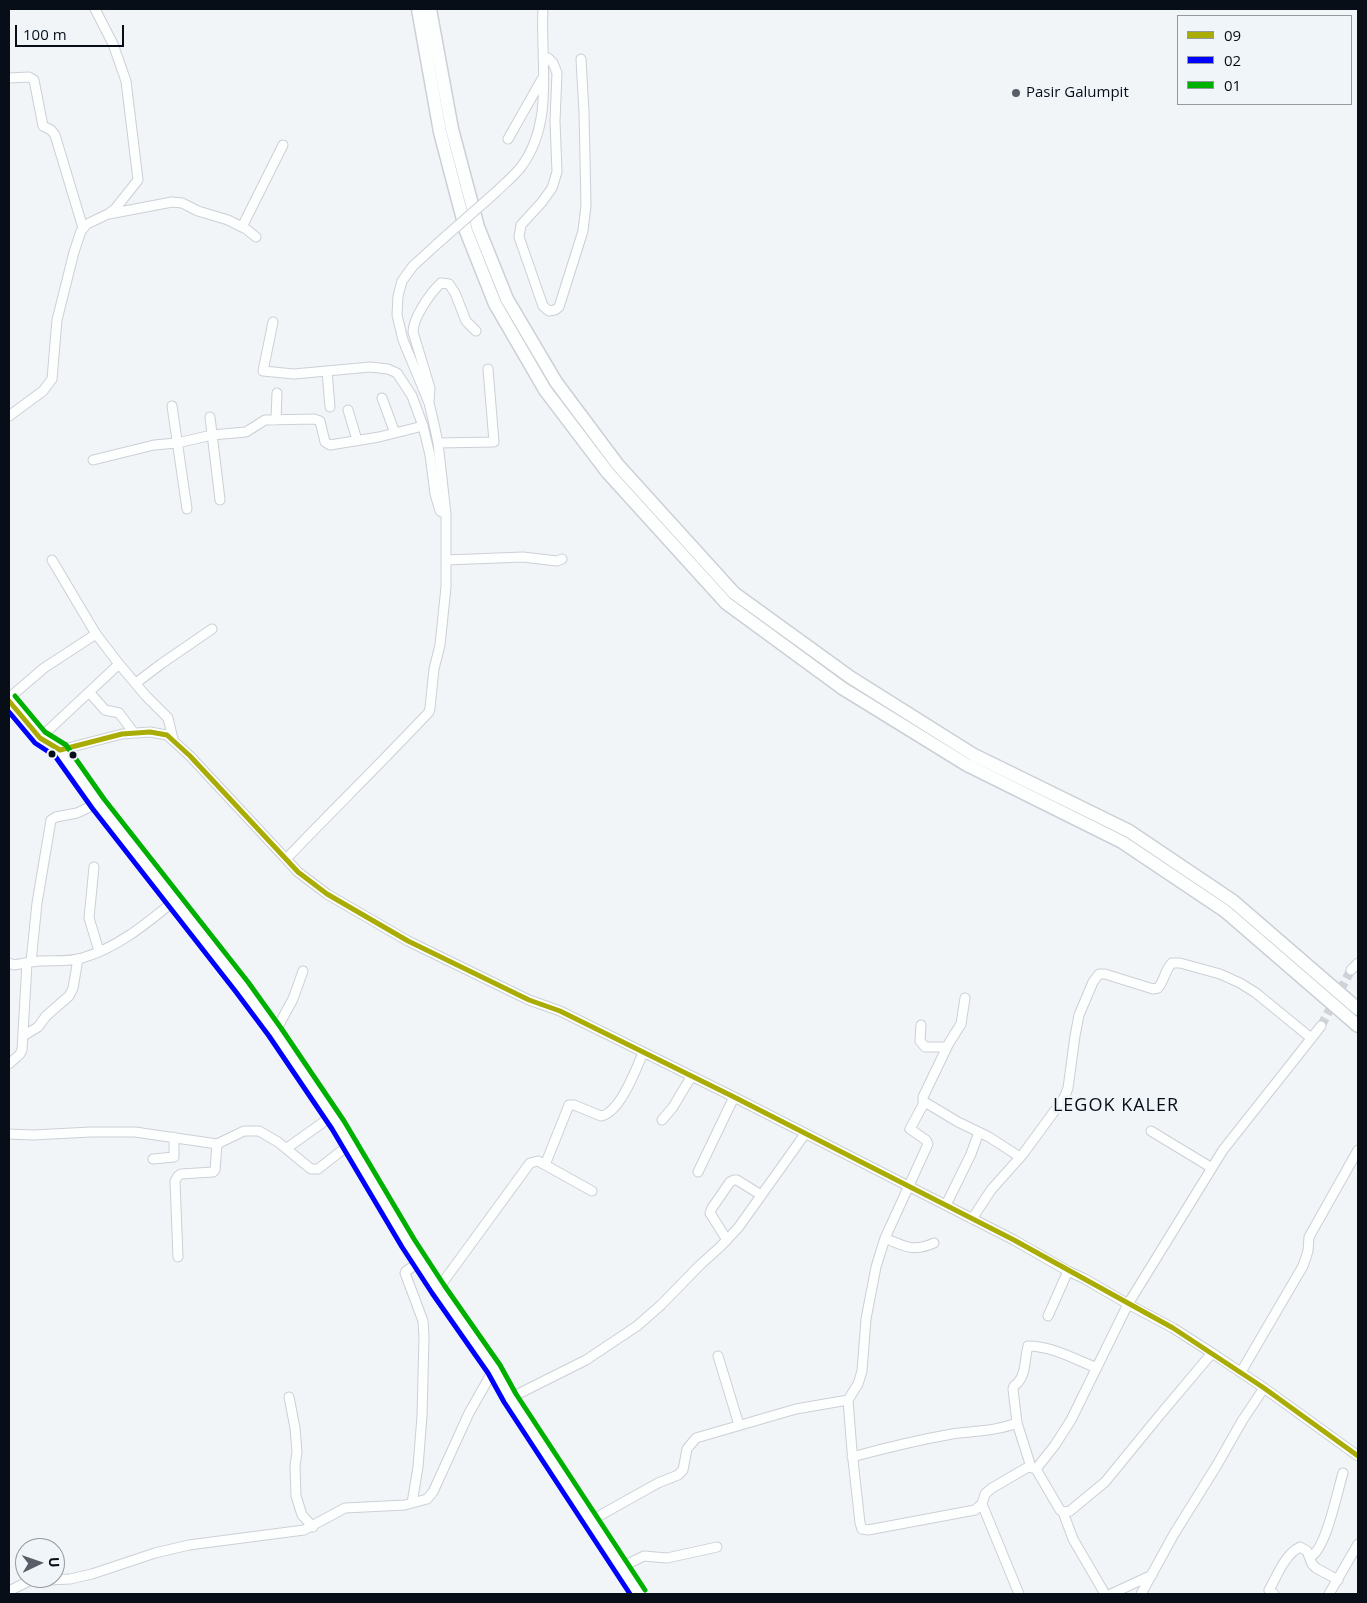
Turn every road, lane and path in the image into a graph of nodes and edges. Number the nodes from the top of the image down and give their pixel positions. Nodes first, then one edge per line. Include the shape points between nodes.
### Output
1 (95, 9) edge
2 (418, 9) edge
3 (430, 9) edge
4 (543, 9) edge
5 (543, 58) junction
6 (581, 59) dead end
7 (544, 77) junction
8 (9, 78) edge
9 (508, 139) dead end
10 (283, 145) dead end
11 (108, 214) junction
12 (242, 227) junction
13 (83, 228) junction
14 (256, 237) dead end
15 (274, 322) dead end
16 (476, 331) dead end
17 (488, 369) dead end
18 (327, 371) junction
19 (277, 393) dead end
20 (382, 398) dead end
21 (429, 403) junction
22 (172, 406) dead end
23 (330, 407) dead end
24 (348, 410) dead end
25 (9, 416) edge
26 (210, 417) dead end
27 (276, 420) junction
28 (423, 426) junction
29 (395, 433) junction
30 (212, 435) junction
31 (357, 440) junction
32 (177, 443) junction
33 (438, 443) junction
34 (93, 460) dead end
35 (220, 500) dead end
36 (187, 509) dead end
37 (446, 514) junction
38 (562, 559) dead end
39 (52, 560) dead end
40 (446, 560) junction
41 (212, 629) dead end
42 (96, 634) junction
43 (119, 664) junction
44 (136, 683) junction
45 (89, 692) junction
46 (9, 699) edge
47 (134, 733) junction
48 (40, 738) junction
49 (173, 739) junction
50 (60, 750) junction
51 (98, 803) junction
52 (286, 859) junction
53 (94, 867) dead end
54 (174, 901) junction
55 (99, 951) junction
56 (78, 959) junction
57 (9, 963) edge
58 (29, 963) junction
59 (303, 971) dead end
60 (965, 998) dead end
61 (1358, 1009) edge
62 (921, 1025) dead end
63 (1321, 1026) tunnel mouth
64 (1358, 1026) edge
65 (275, 1032) junction
66 (23, 1036) junction
67 (1311, 1038) junction
68 (946, 1047) junction
69 (643, 1053) junction
70 (9, 1064) edge
71 (691, 1077) junction
72 (734, 1097) junction
73 (924, 1103) junction
74 (332, 1116) junction
75 (662, 1120) dead end
76 (1151, 1131) dead end
77 (979, 1132) junction
78 (9, 1134) edge
79 (805, 1134) junction
80 (174, 1137) junction
81 (217, 1144) junction
82 (350, 1144) junction
83 (287, 1148) junction
84 (1358, 1150) edge
85 (1020, 1157) junction
86 (153, 1159) dead end
87 (545, 1165) junction
88 (1212, 1168) junction
89 (698, 1172) dead end
90 (909, 1186) junction
91 (592, 1190) dead end
92 (761, 1195) junction
93 (946, 1205) junction
94 (972, 1219) junction
95 (885, 1238) junction
96 (727, 1240) junction
97 (934, 1244) dead end
98 (178, 1256) dead end
99 (420, 1262) junction
100 (1068, 1271) junction
101 (438, 1289) junction
102 (1128, 1304) junction
103 (1048, 1316) dead end
104 (1212, 1353) junction
105 (718, 1356) dead end
106 (1097, 1368) junction
107 (494, 1369) junction
108 (1241, 1372) junction
109 (1264, 1388) junction
110 (289, 1397) dead end
111 (510, 1398) junction
112 (848, 1400) junction
113 (1017, 1422) junction
114 (739, 1425) junction
115 (1358, 1456) edge
116 (852, 1457) junction
117 (1033, 1468) junction
118 (1343, 1474) dead end
119 (412, 1503) junction
120 (982, 1504) junction
121 (1063, 1512) junction
122 (590, 1521) junction
123 (313, 1527) junction
124 (1358, 1544) edge
125 (717, 1547) dead end
126 (1310, 1557) junction
127 (621, 1567) junction
128 (1153, 1574) junction
129 (1338, 1580) junction
130 (9, 1591) edge
131 (640, 1594) edge
132 (1019, 1594) edge
133 (1105, 1594) edge
134 (1111, 1594) edge
135 (1141, 1594) edge
136 (1274, 1594) edge
137 (1330, 1594) edge

1 - 11 street via 113,44 126,81 138,173 138,180
2 - 64 highway via 440,132 466,232 495,304 545,390 608,473 726,603 842,688 967,765 1122,842 1225,911
3 - 61 highway via 452,129 478,228 507,299 556,382 618,465 734,593 850,677 974,755 1129,831 1232,901
4 - 5 street
5 - 6 street via 553,63 557,73 557,172 552,188 521,225 519,237 544,306 549,311 559,307 583,231 586,196
5 - 7 street
7 - 9 street
7 - 21 street, bridge via 539,129 521,167 413,266 402,280 397,315 403,340
8 - 13 street via 29,77 34,80 43,126 55,135
10 - 12 street
11 - 12 street via 172,202
11 - 13 street
12 - 14 street
13 - 25 street via 57,320 52,379 43,391
15 - 18 street via 263,371 294,374
16 - 21 street via 466,321 449,284 441,283 433,290 413,324 430,388
17 - 33 street via 494,442
18 - 23 street
18 - 28 street via 370,367 397,373 412,396
19 - 27 street
20 - 29 street
21 - 33 street
22 - 32 street
24 - 31 street
26 - 30 street
27 - 30 street via 266,420 246,432
27 - 31 street via 320,421 325,442 330,445
28 - 29 street
28 - 37 street via 435,494 440,510
29 - 31 street
30 - 32 street
30 - 35 street
32 - 34 street via 154,445
32 - 36 street
33 - 37 street
37 - 40 street
38 - 40 street
39 - 42 street
40 - 52 street via 440,645 429,712
41 - 44 street
42 - 43 street
42 - 46 street via 44,668
43 - 44 street
43 - 45 street
44 - 49 street via 168,718
45 - 47 street via 105,710 119,712
45 - 48 street
46 - 48 highway
47 - 49 street via 159,732
47 - 50 street
48 - 50 highway
49 - 52 street
50 - 51 highway
51 - 54 highway
51 - 58 street via 77,814 51,820
52 - 69 street via 327,894 408,941
53 - 55 street via 90,918
54 - 55 street via 145,925
54 - 65 highway
55 - 56 street
56 - 58 street
56 - 66 street via 69,996 46,1016 38,1028
57 - 58 street
58 - 66 street
59 - 65 street
60 - 68 street via 961,1024
62 - 68 street via 920,1041 925,1046
63 - 67 street
65 - 74 highway
66 - 70 street via 22,1050
67 - 85 street via 1256,993 1212,972 1172,963 1162,984 1153,989 1099,974 1079,1015 1064,1098
67 - 88 street
68 - 73 street via 923,1097
69 - 71 street
69 - 87 street via 628,1086 610,1112 601,1116 569,1105
71 - 72 street
71 - 75 street
72 - 79 street
72 - 89 street
73 - 77 street
73 - 90 street via 910,1129 928,1144
74 - 82 highway
74 - 83 street
76 - 88 street
77 - 85 street
77 - 93 street
78 - 80 street via 114,1131
79 - 90 street
79 - 92 street
80 - 81 street
80 - 86 street via 174,1157
81 - 83 street via 251,1130 268,1134
81 - 98 street via 213,1172 181,1174 176,1181
82 - 83 street via 314,1170
82 - 99 highway
84 - 108 street via 1308,1237 1303,1266
85 - 94 street via 990,1190
87 - 91 street
87 - 101 street via 538,1161 530,1163
88 - 102 street
90 - 93 street
90 - 95 street
92 - 96 street
92 - 96 street via 737,1180 730,1182 710,1212
93 - 94 street
94 - 100 street
95 - 97 street via 916,1249
95 - 112 street via 866,1319 862,1371
96 - 111 street via 637,1326 586,1360
99 - 101 highway
99 - 119 street via 405,1272 423,1321 424,1337 422,1416
100 - 102 street
100 - 103 street
101 - 107 highway
102 - 104 street
102 - 106 street
104 - 108 street
104 - 121 street via 1105,1482 1070,1511
105 - 114 street
106 - 113 street via 1056,1352 1028,1346 1023,1375 1013,1389
106 - 117 street via 1072,1420
107 - 111 highway
107 - 119 street via 468,1413 430,1496
108 - 109 street
109 - 115 street
109 - 128 street
110 - 123 street via 297,1444 296,1496 302,1515
111 - 122 highway
112 - 114 street via 796,1409
112 - 116 street
113 - 116 street via 990,1430 905,1443
113 - 117 street
114 - 122 street via 696,1438 687,1449 683,1470 678,1475
116 - 120 street via 862,1529 975,1510
117 - 120 street via 992,1488 985,1494
117 - 121 street
118 - 126 street via 1328,1528
119 - 123 street via 345,1508
120 - 132 street
121 - 133 street via 1074,1539
122 - 127 highway
123 - 130 street via 180,1547 70,1579 29,1581
124 - 129 street
125 - 127 street via 667,1558 644,1556
126 - 129 street via 1316,1568
126 - 136 street via 1305,1549 1295,1550 1269,1590
127 - 131 highway
128 - 134 street
128 - 135 street
129 - 137 street

